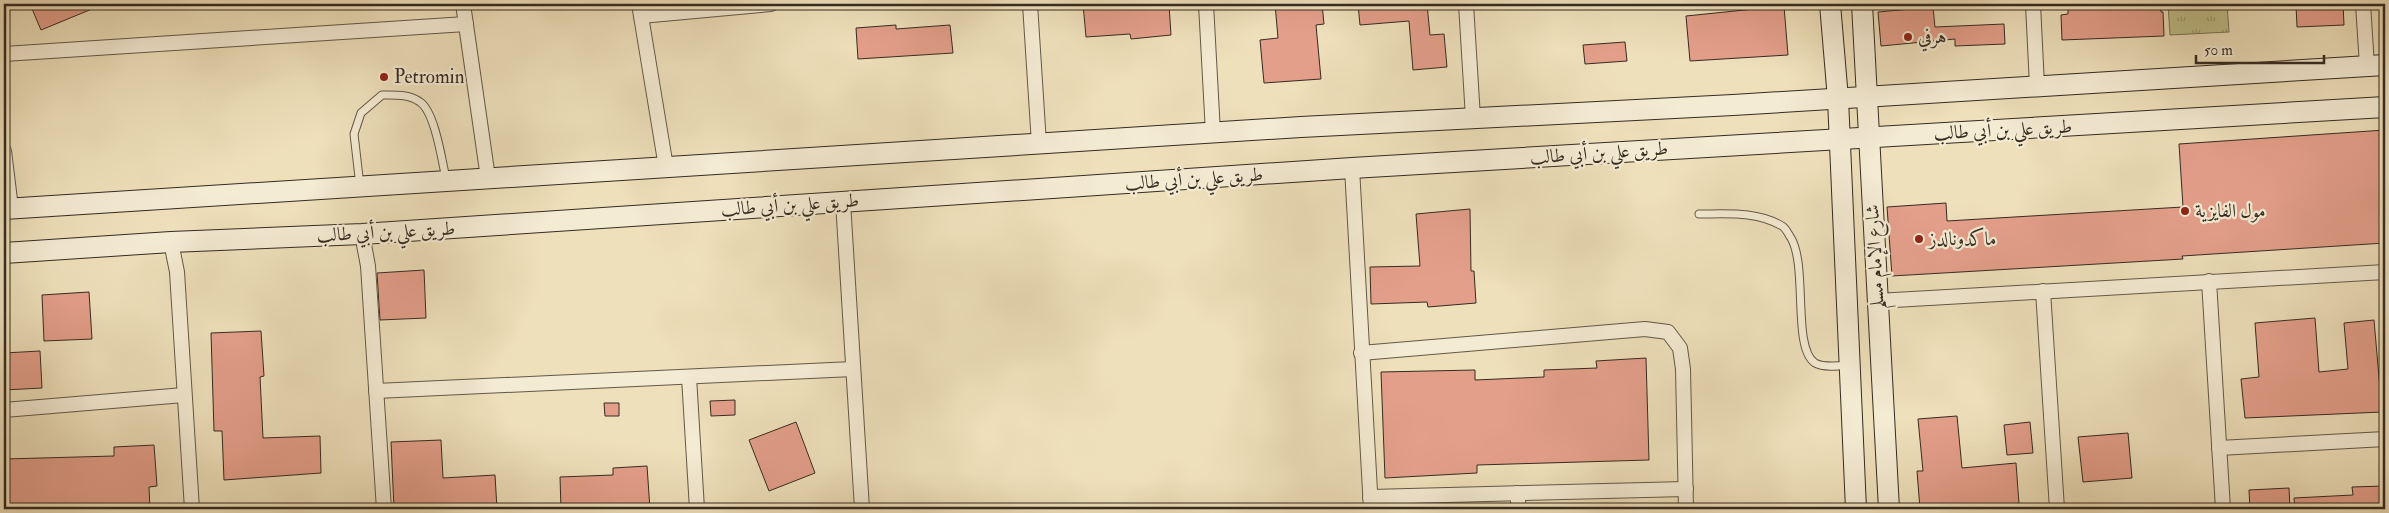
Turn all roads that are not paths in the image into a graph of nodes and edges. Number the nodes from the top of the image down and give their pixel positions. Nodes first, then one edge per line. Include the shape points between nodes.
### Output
1 (463, 4) edge
2 (771, 4) edge
3 (1030, 4) edge
4 (1206, 4) edge
5 (1466, 4) edge
6 (1830, 4) edge
7 (1862, 4) edge
8 (2033, 4) edge
9 (2363, 4) edge
10 (640, 10) edge
11 (466, 24) junction
12 (4, 54) edge
13 (2376, 65) edge
14 (2037, 86) junction
15 (1866, 97) junction
16 (1838, 99) junction
17 (2385, 107) edge
18 (1473, 118) junction
19 (1213, 133) junction
20 (1868, 137) junction
21 (1839, 138) junction
22 (1038, 144) junction
23 (4, 151) edge
24 (666, 167) junction
25 (1352, 168) junction
26 (488, 178) junction
27 (447, 181) junction
28 (360, 186) junction
29 (843, 202) junction
30 (8, 209) edge
31 (1699, 214) dead end
32 (362, 234) junction
33 (171, 242) junction
34 (4, 253) edge
35 (2385, 272) edge
36 (2209, 281) junction
37 (2043, 291) junction
38 (1877, 301) junction
39 (1361, 353) junction
40 (1850, 365) junction
41 (853, 369) junction
42 (689, 377) junction
43 (376, 391) junction
44 (184, 395) junction
45 (4, 410) edge
46 (2385, 439) edge
47 (2219, 448) junction
48 (1686, 489) junction
49 (1517, 493) junction
50 (1370, 503) edge
51 (192, 509) edge
52 (384, 509) edge
53 (697, 509) edge
54 (862, 509) edge
55 (1519, 509) edge
56 (1686, 509) edge
57 (1856, 509) edge
58 (1889, 509) edge
59 (2057, 509) edge
60 (2223, 509) edge

1 - 11 street
2 - 10 street
3 - 22 street
4 - 19 street
5 - 18 street
6 - 16 main road, شارع الإمام مسلم
7 - 15 main road, شارع الإمام مسلم
8 - 14 street
9 - 13 street
10 - 24 street
11 - 12 street
11 - 26 street
13 - 14 main road
14 - 15 main road
15 - 16 main road
15 - 20 main road, شارع الإمام مسلم
16 - 18 main road
16 - 21 main road, شارع الإمام مسلم
17 - 20 main road, طريق علي بن أبي طالب
18 - 19 main road
19 - 22 main road
20 - 21 main road, طريق علي بن أبي طالب
20 - 38 main road, شارع الإمام مسلم
21 - 25 main road, طريق علي بن أبي طالب
21 - 40 main road, شارع الإمام مسلم
22 - 24 main road
23 - 30 street
24 - 26 main road
25 - 29 main road, طريق علي بن أبي طالب
25 - 39 street
26 - 27 main road
27 - 28 main road
27 - 28 lane via 435,128 422,102 402,94 382,94 361,113 354,134
28 - 30 main road
29 - 32 main road, طريق علي بن أبي طالب
29 - 41 street
31 - 40 lane via 1763,217 1784,227 1797,248 1805,351 1815,363
32 - 33 main road, طريق علي بن أبي طالب
32 - 43 street via 368,266
33 - 34 main road, طريق علي بن أبي طالب
33 - 44 street via 177,272
35 - 36 street
36 - 37 street
36 - 47 street
37 - 38 street
37 - 59 street
38 - 58 main road, شارع الإمام مسلم
39 - 48 street via 1645,329 1668,332 1680,348 1683,369
39 - 50 street
40 - 57 main road, شارع الإمام مسلم
41 - 42 street
41 - 54 street
42 - 43 street
42 - 53 street
43 - 52 street
44 - 45 street
44 - 51 street
46 - 47 street
47 - 60 street
48 - 49 street
48 - 56 street
49 - 50 street
49 - 55 street

